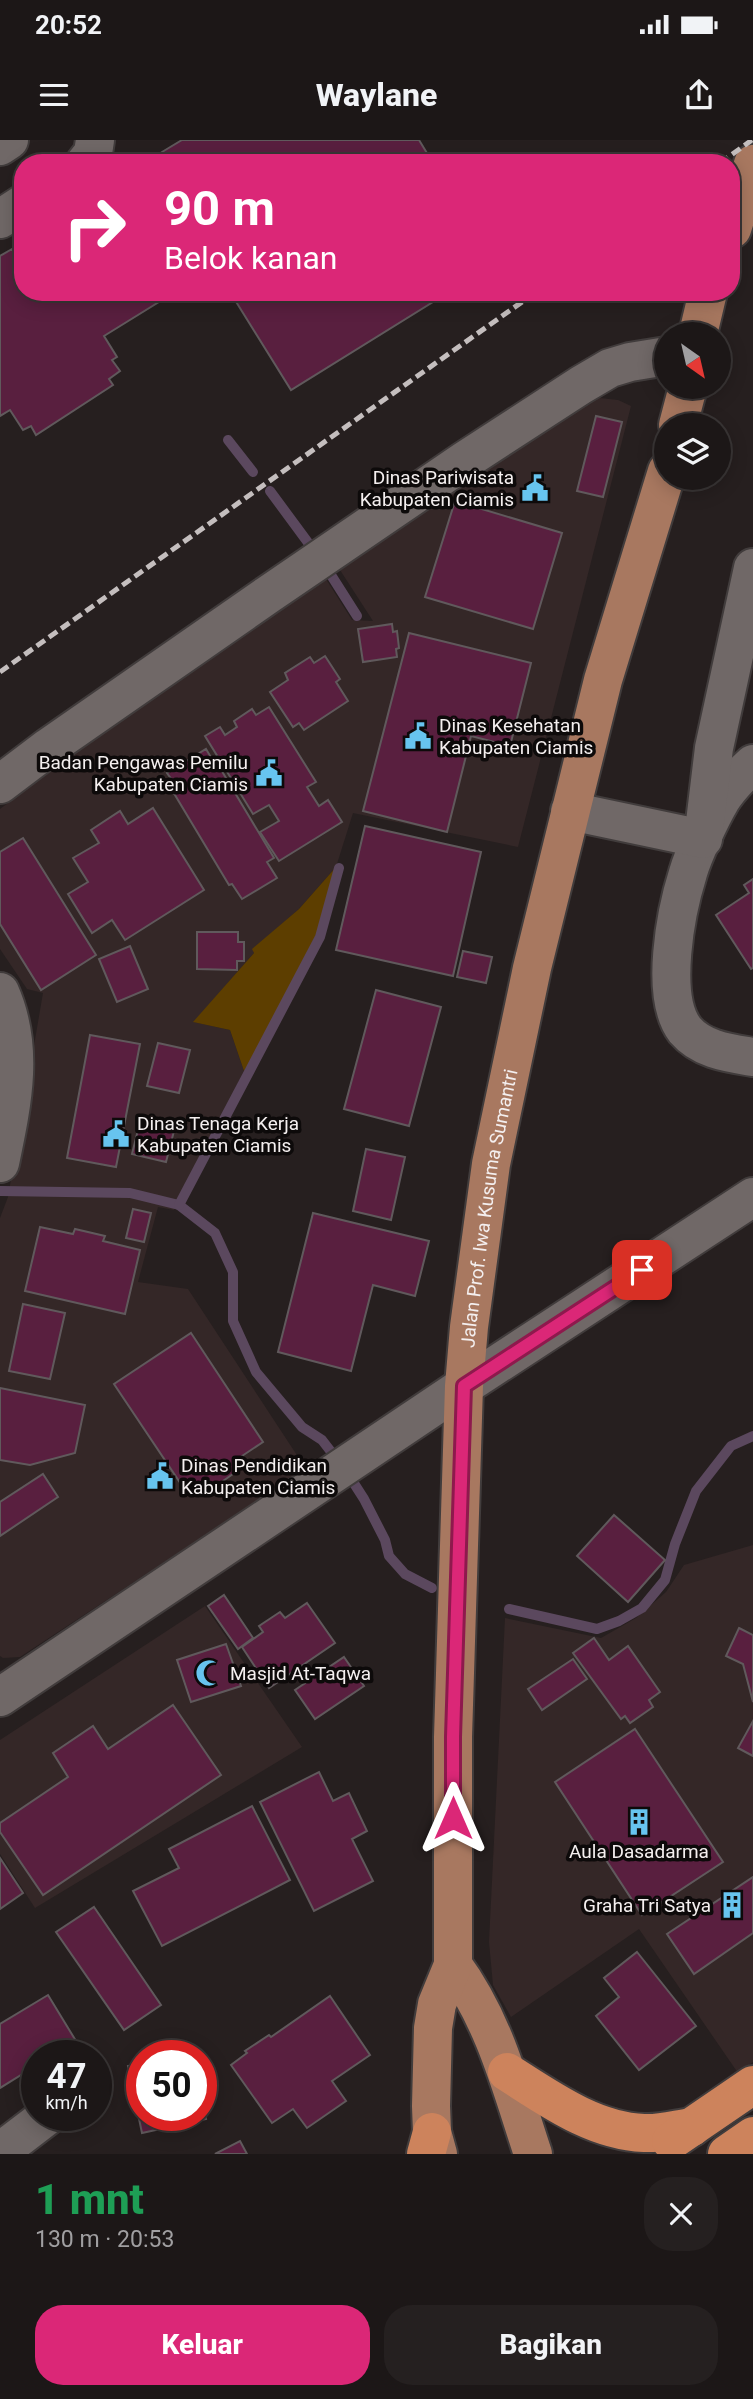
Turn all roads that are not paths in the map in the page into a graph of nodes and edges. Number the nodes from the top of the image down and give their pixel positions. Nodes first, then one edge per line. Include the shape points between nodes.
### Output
1 (9, 140) edge
2 (0, 146) edge
3 (753, 164) edge
4 (740, 225) edge
5 (706, 301) edge
6 (701, 322) edge
7 (654, 358) edge
8 (661, 490) edge
9 (753, 568) edge
10 (753, 764) edge
11 (0, 784) edge
12 (570, 811) junction
13 (703, 839) junction
14 (0, 992) edge
15 (753, 1057) edge
16 (0, 1163) edge
17 (753, 1197) edge
18 (464, 1386) junction
19 (0, 1697) edge
20 (453, 1965) junction
21 (507, 2072) junction
22 (753, 2085) edge
23 (692, 2127) junction
24 (27, 2131) edge
25 (753, 2136) edge
26 (432, 2147) edge
27 (0, 2152) edge
28 (533, 2154) edge
29 (652, 2154) edge
30 (727, 2154) edge

1 - 2 street
3 - 4 main road
5 - 6 main road
7 - 11 street via 610,368 581,384
8 - 12 main road, Jalan Prof. Iwa Kusuma Sumantri via 603,680
9 - 13 street via 714,748
10 - 13 street via 726,793
12 - 13 street
12 - 18 main road, Jalan Prof. Iwa Kusuma Sumantri via 491,1164
13 - 15 street via 688,871 677,920 674,1004 694,1039
14 - 16 street via 11,1023 15,1067
17 - 18 street
18 - 19 street
18 - 20 main road, Jalan Prof. Iwa Kusuma Sumantri via 453,1737
20 - 21 main road via 483,2012
20 - 26 main road via 436,2004 433,2028
21 - 23 highway via 583,2117 614,2128 645,2134
21 - 28 main road
22 - 23 highway
23 - 29 highway
24 - 27 street
25 - 30 highway

